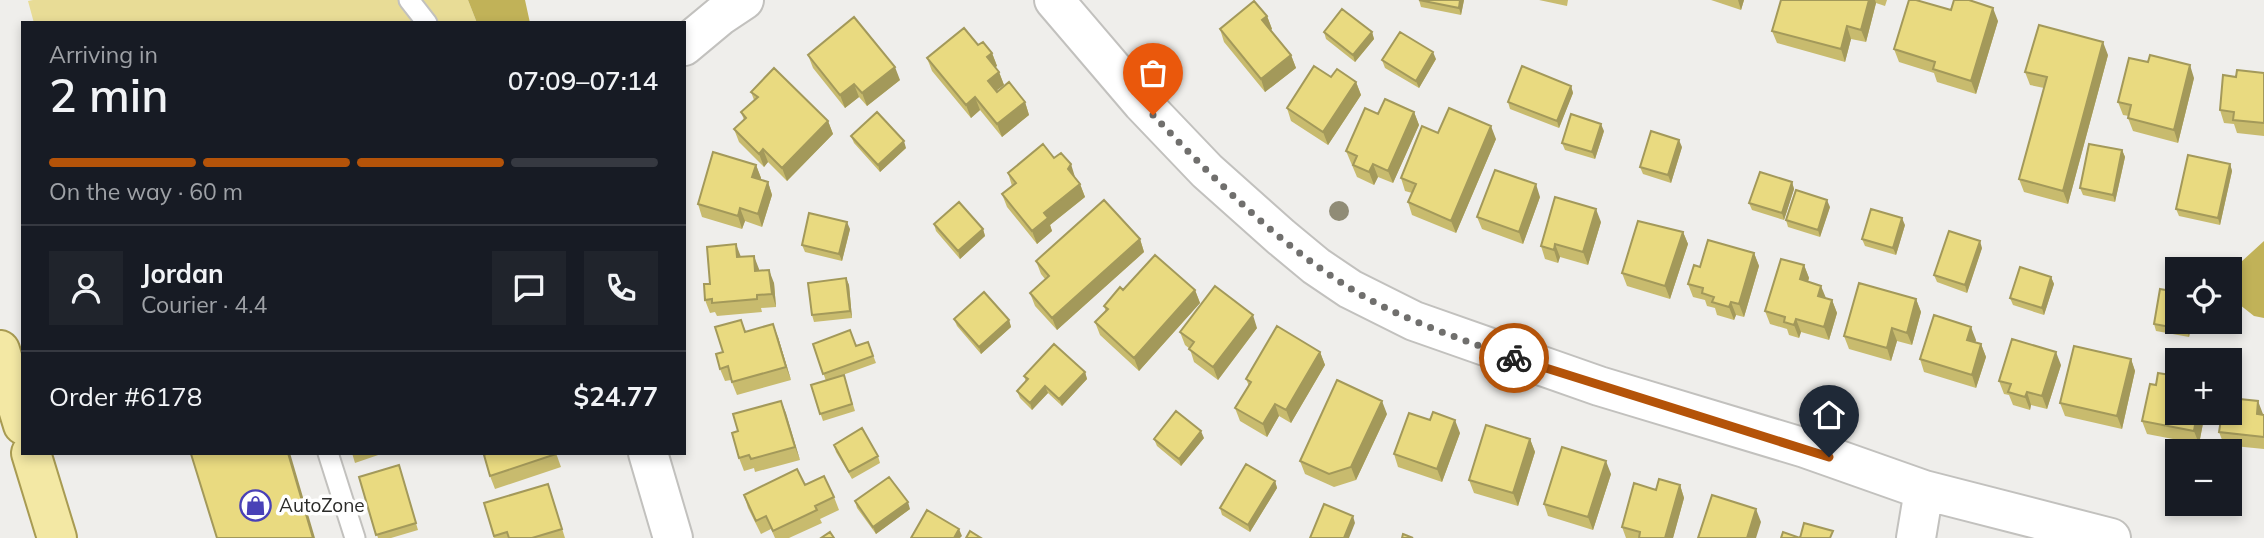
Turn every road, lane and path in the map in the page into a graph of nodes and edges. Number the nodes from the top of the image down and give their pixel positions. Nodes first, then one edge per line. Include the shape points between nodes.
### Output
1 (409, 0) edge
2 (744, 0) edge
3 (1054, 0) edge
4 (425, 21) edge
5 (686, 44) edge
6 (7, 357) edge
7 (21, 416) edge
8 (33, 455) edge
9 (329, 455) edge
10 (649, 455) edge
11 (1924, 490) junction
12 (57, 538) edge
13 (355, 538) edge
14 (673, 538) edge
15 (1916, 538) edge
16 (2111, 538) edge

1 - 4 lane
2 - 5 street
3 - 11 street via 1207,171 1316,266 1350,289 1414,321 1520,360
6 - 7 main road
8 - 12 main road
9 - 13 lane
10 - 14 street
11 - 15 street
11 - 16 street

